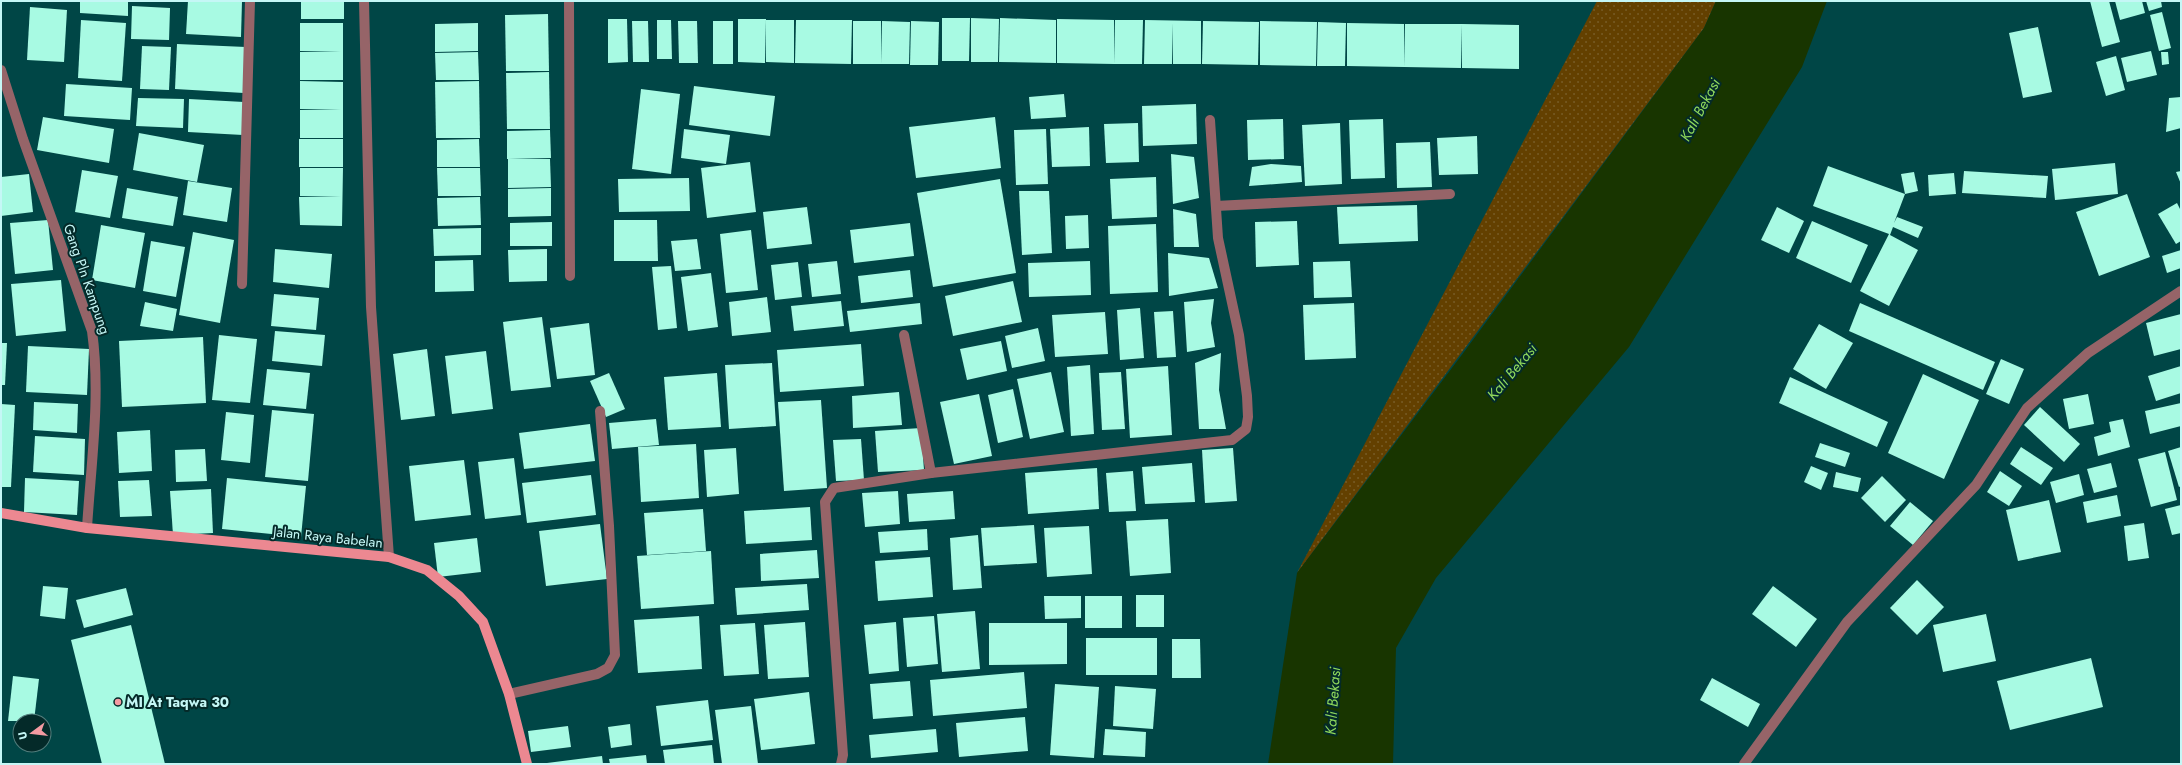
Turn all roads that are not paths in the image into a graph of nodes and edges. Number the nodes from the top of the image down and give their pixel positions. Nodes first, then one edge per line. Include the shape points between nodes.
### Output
1 (250, 1) edge
2 (364, 1) edge
3 (569, 1) edge
4 (1, 70) edge
5 (1210, 120) dead end
6 (1450, 194) dead end
7 (1216, 206) junction
8 (570, 276) dead end
9 (242, 284) dead end
10 (2181, 291) edge
11 (904, 335) dead end
12 (600, 411) dead end
13 (931, 473) junction
14 (1, 513) edge
15 (87, 528) junction
16 (389, 558) junction
17 (510, 694) junction
18 (528, 764) edge
19 (840, 764) edge
20 (1744, 764) edge

1 - 9 street
2 - 16 street via 371,308
3 - 8 street
4 - 15 street, Gang Pln Kampung via 92,331 96,359 96,391
5 - 7 street
6 - 7 street
7 - 13 street via 1218,238 1239,335 1247,396 1246,429 1238,437 1232,440
10 - 20 street via 2088,353 2027,408 1976,485 1847,622
11 - 13 street
12 - 17 street via 610,526 615,655 608,668 597,674
13 - 19 street via 834,488 825,502 843,755
14 - 15 main road, Jalan Raya Babelan
15 - 16 main road, Jalan Raya Babelan
16 - 17 main road, Jalan Raya Babelan via 427,570 459,596 483,622
17 - 18 main road, Jalan Raya Babelan

